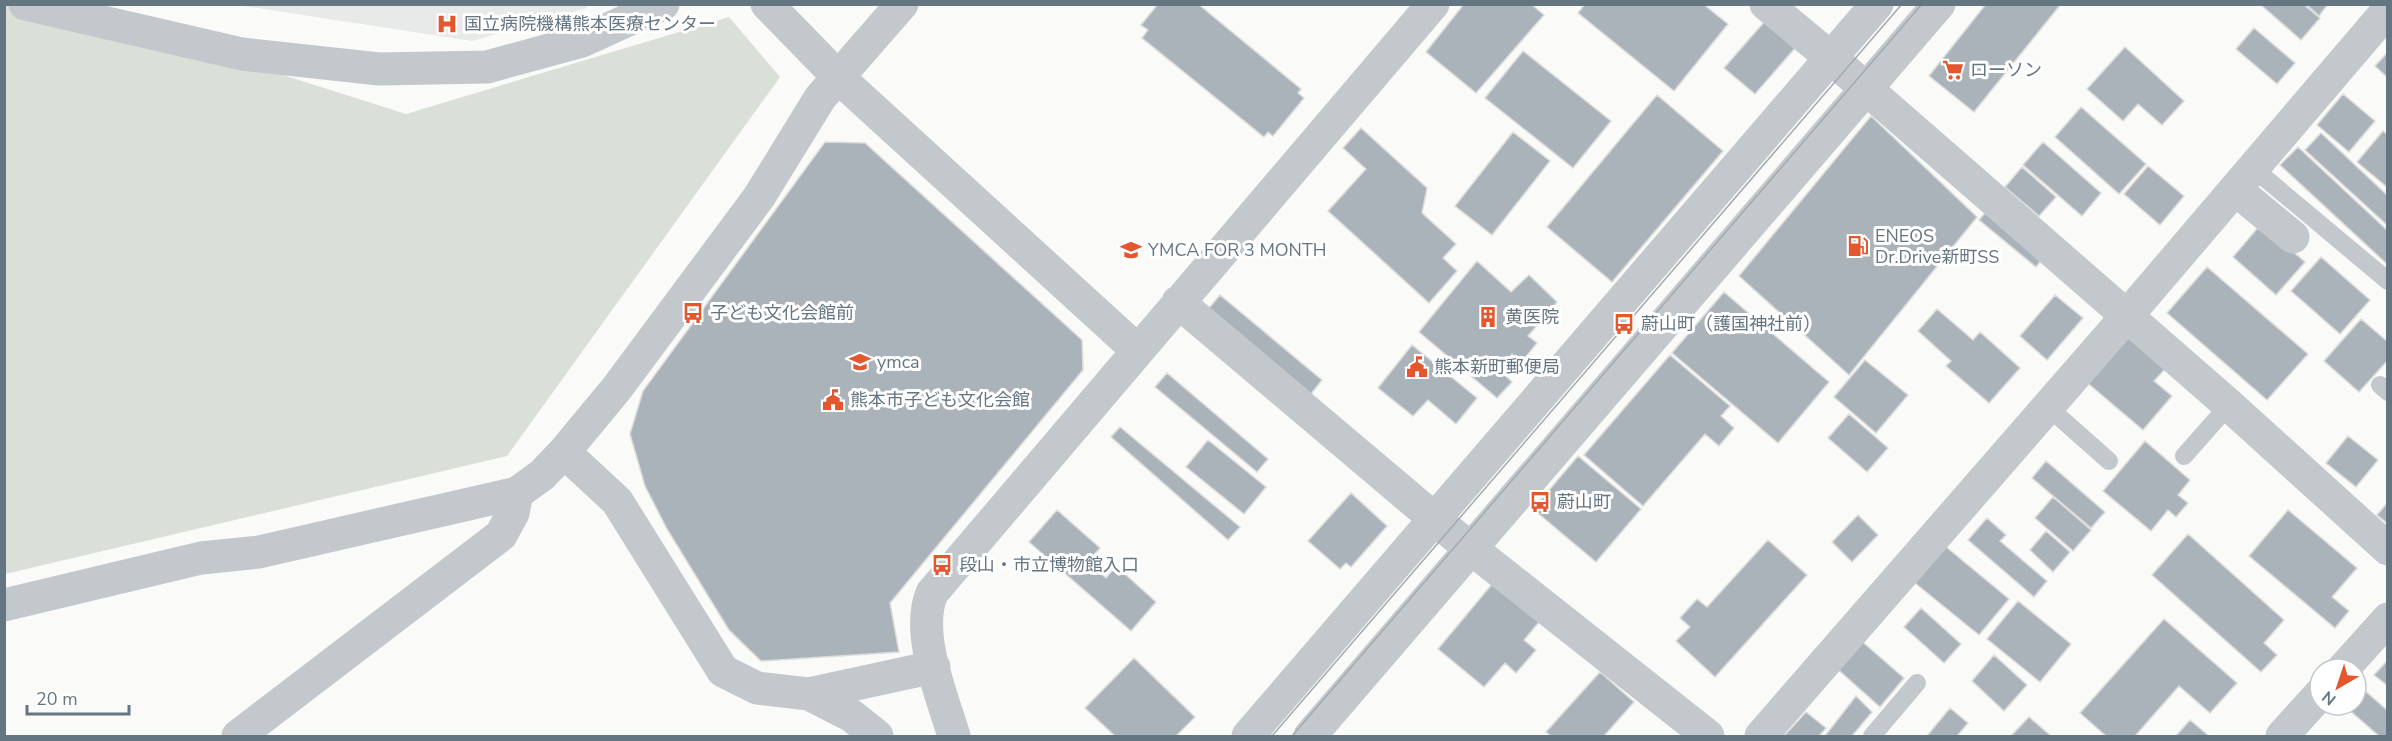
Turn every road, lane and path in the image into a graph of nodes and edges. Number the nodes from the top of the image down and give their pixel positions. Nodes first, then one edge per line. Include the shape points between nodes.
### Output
1 (25, 4) edge
2 (663, 4) edge
3 (766, 4) edge
4 (902, 4) edge
5 (1433, 4) edge
6 (1766, 4) edge
7 (1877, 4) edge
8 (1939, 4) edge
9 (2379, 10) edge
10 (1831, 58) junction
11 (839, 78) junction
12 (1866, 90) junction
13 (2244, 178) junction
14 (2293, 237) dead end
15 (2388, 281) edge
16 (1178, 302) junction
17 (2126, 317) junction
18 (1137, 350) junction
19 (2229, 405) junction
20 (2048, 407) junction
21 (564, 453) junction
22 (2184, 456) dead end
23 (2109, 461) dead end
24 (517, 493) junction
25 (1435, 519) junction
26 (1471, 549) junction
27 (2388, 549) edge
28 (4, 605) edge
29 (2388, 619) edge
30 (2354, 657) edge
31 (934, 667) junction
32 (1917, 683) dead end
33 (809, 694) junction
34 (2308, 707) edge
35 (238, 736) edge
36 (877, 736) edge
37 (954, 736) edge
38 (1248, 736) edge
39 (1310, 736) edge
40 (1708, 736) edge
41 (1761, 736) edge
42 (1872, 736) edge
43 (2282, 736) edge

1 - 2 street via 242,54 379,69 487,67 582,41
3 - 11 street
4 - 11 street
5 - 16 street
6 - 10 street
7 - 10 street
8 - 12 street
9 - 13 street
10 - 12 street
10 - 25 street
11 - 18 street
11 - 21 street via 820,98 759,197
12 - 17 street
12 - 26 street
13 - 14 street
13 - 15 lane
13 - 17 street
16 - 18 street
16 - 25 street
17 - 19 street
17 - 20 street
18 - 31 street via 932,593 926,624
19 - 22 lane
19 - 27 street
20 - 23 lane
20 - 41 street
21 - 24 street
21 - 33 street via 617,501 723,671 757,688
24 - 28 street via 259,552 201,558
24 - 35 street via 513,513 501,535
25 - 26 street
25 - 38 street
26 - 39 street
26 - 40 street
29 - 30 street
31 - 33 street
31 - 37 street
32 - 42 lane
33 - 36 street via 852,716
34 - 43 street

